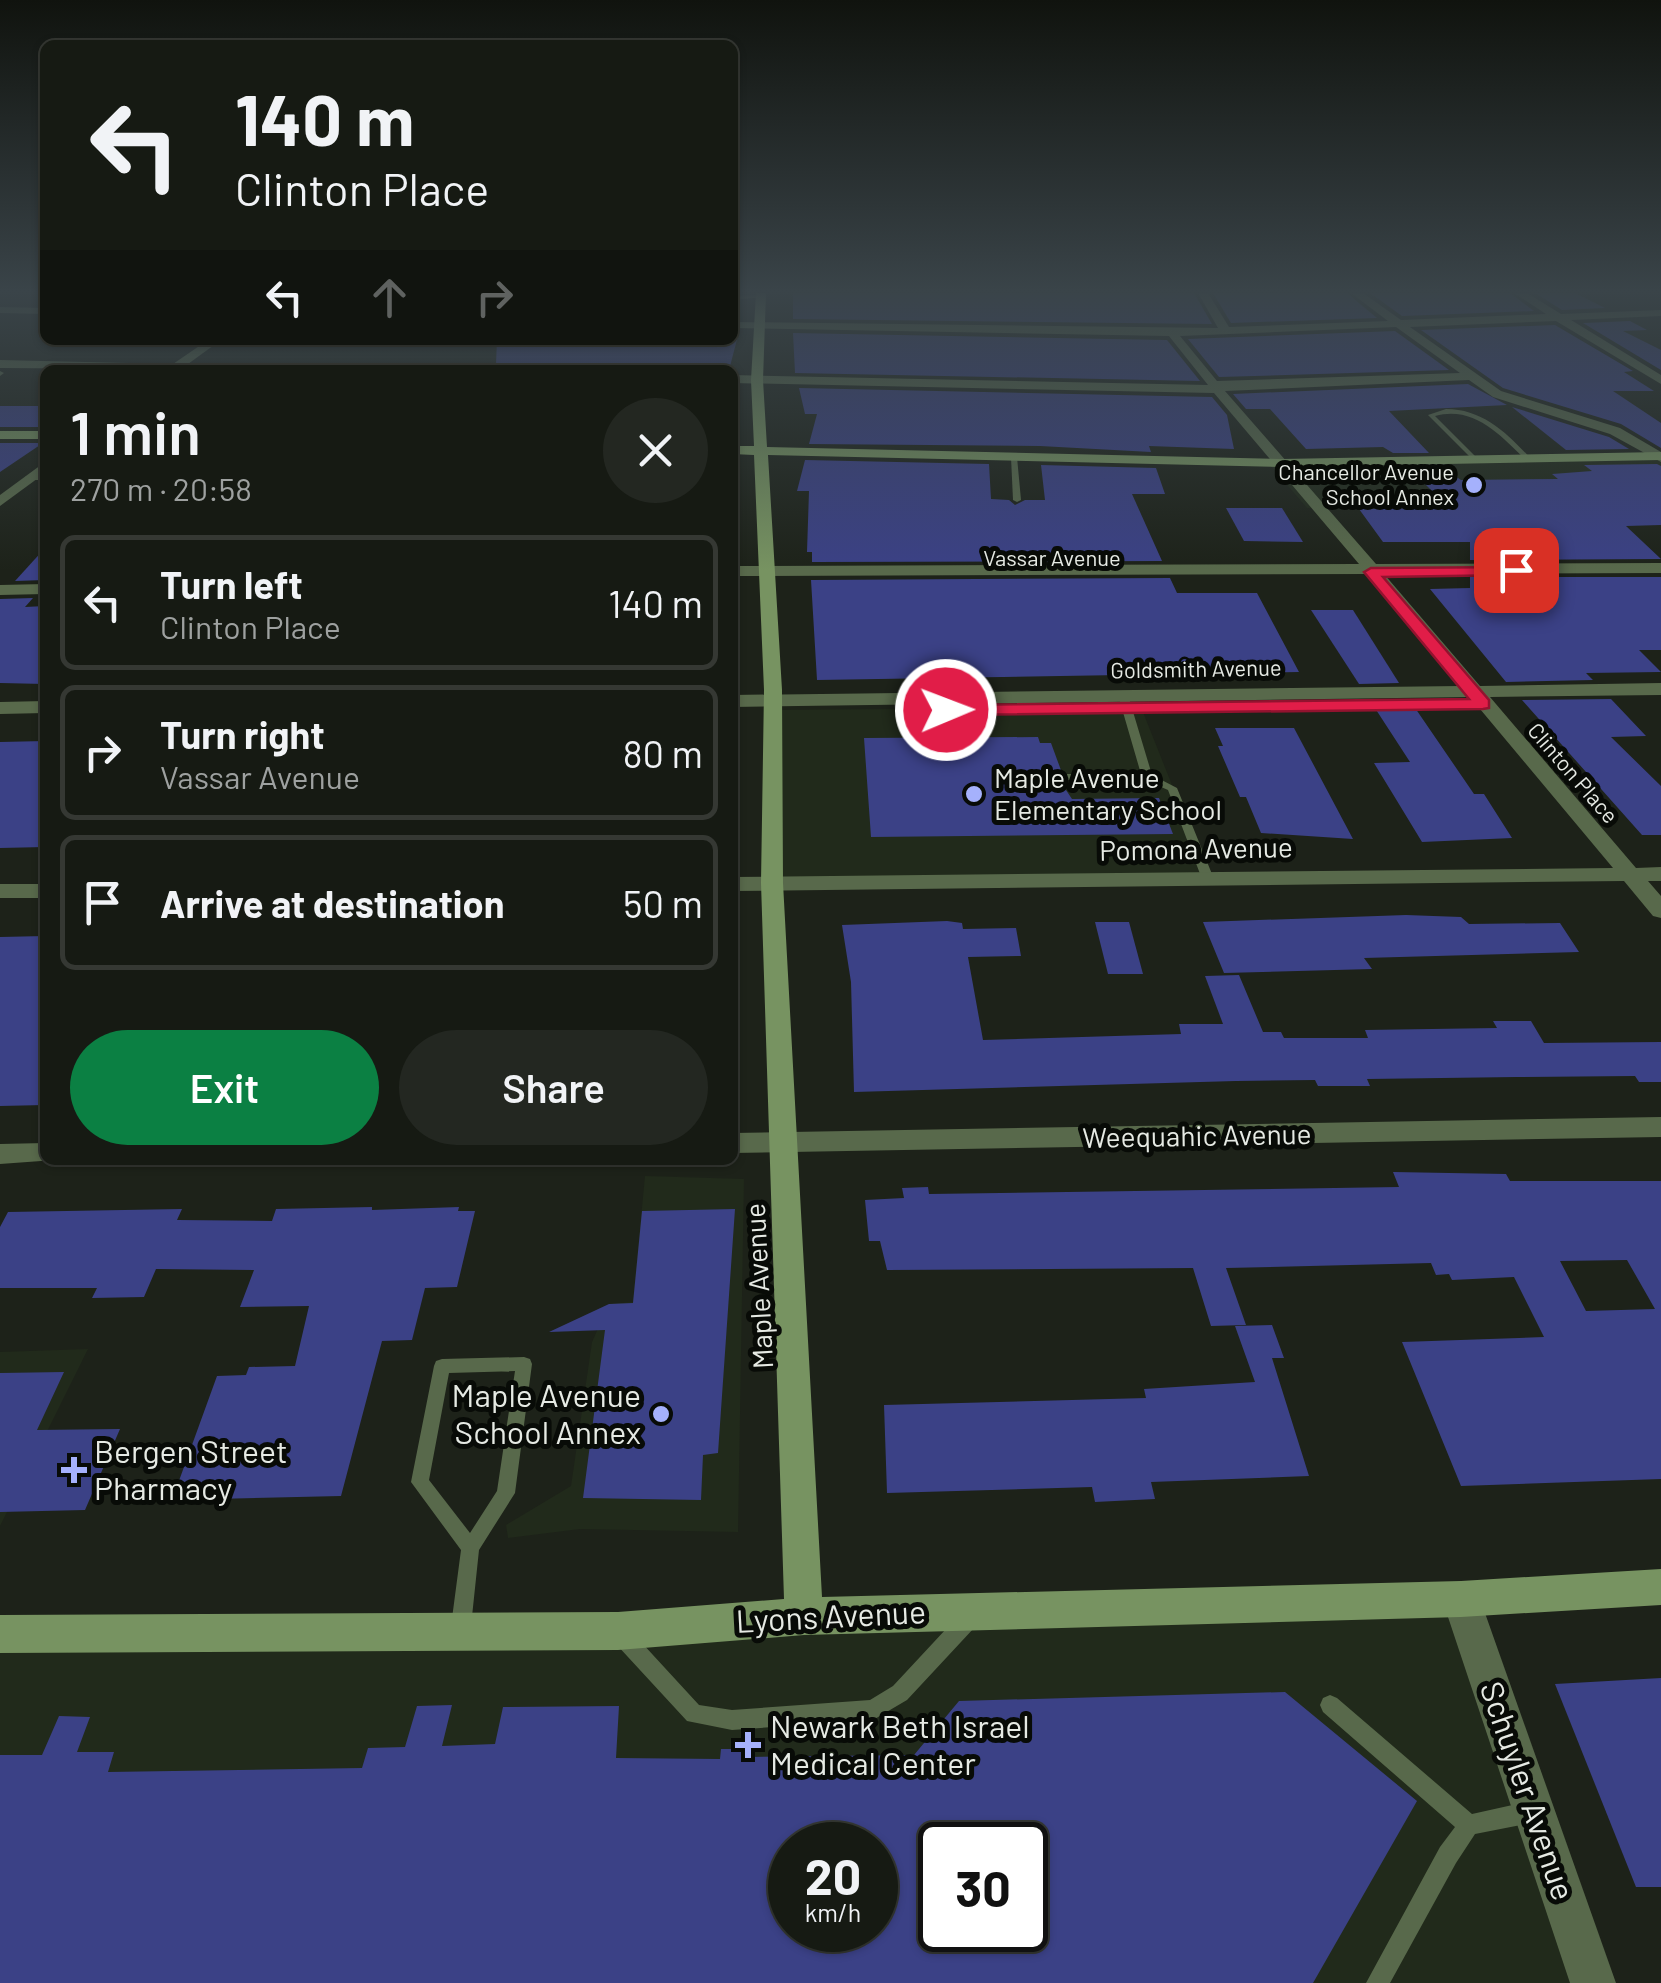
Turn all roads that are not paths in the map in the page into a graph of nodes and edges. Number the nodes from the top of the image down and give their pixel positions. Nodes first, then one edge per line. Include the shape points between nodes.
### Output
1 (757, 386) edge
2 (1122, 386) edge
3 (1252, 386) edge
4 (1485, 386) edge
5 (1218, 387) junction
6 (0, 435) edge
7 (40, 435) edge
8 (738, 450) edge
9 (761, 451) junction
10 (1014, 457) junction
11 (1660, 457) edge
12 (1530, 461) junction
13 (1478, 462) junction
14 (1282, 464) junction
15 (37, 478) edge
16 (1016, 500) dead end
17 (0, 502) edge
18 (1661, 568) edge
19 (1371, 572) junction
20 (738, 573) edge
21 (768, 576) junction
22 (40, 578) edge
23 (0, 579) edge
24 (738, 582) edge
25 (0, 590) edge
26 (40, 590) edge
27 (1661, 689) edge
28 (1477, 697) junction
29 (738, 702) edge
30 (1125, 702) junction
31 (1661, 702) edge
32 (773, 706) junction
33 (40, 707) edge
34 (0, 708) edge
35 (738, 713) edge
36 (0, 720) edge
37 (40, 720) edge
38 (1067, 777) dead end
39 (1147, 777) junction
40 (1631, 874) junction
41 (1661, 874) edge
42 (1208, 878) junction
43 (772, 883) junction
44 (738, 884) edge
45 (0, 891) edge
46 (40, 891) edge
47 (1661, 911) edge
48 (1661, 1127) edge
49 (738, 1143) edge
50 (783, 1143) junction
51 (0, 1154) edge
52 (40, 1154) edge
53 (470, 1548) junction
54 (1661, 1587) edge
55 (1460, 1599) junction
56 (976, 1611) junction
57 (804, 1616) junction
58 (618, 1631) junction
59 (460, 1632) junction
60 (0, 1634) edge
61 (1330, 1704) dead end
62 (1534, 1812) junction
63 (1469, 1825) junction
64 (1377, 1983) edge
65 (1593, 1983) edge

1 - 9 street, Maple Avenue
2 - 5 street
3 - 5 street
4 - 11 street via 1615,430
5 - 14 street, Clinton Place
6 - 7 street
8 - 9 street
9 - 10 street
9 - 21 street, Maple Avenue
10 - 14 street
10 - 16 lane
11 - 12 street
12 - 13 street
12 - 13 lane via 1482,417 1431,415
13 - 14 street
14 - 19 street, Clinton Place
15 - 17 street
18 - 19 street, Vassar Avenue
19 - 21 street, Vassar Avenue via 1308,579
19 - 28 street, Clinton Place
20 - 21 street, Vassar Avenue
21 - 24 street, Vassar Avenue
21 - 32 street, Maple Avenue
22 - 23 street
25 - 26 street
27 - 28 street, Goldsmith Avenue
28 - 30 street, Goldsmith Avenue
28 - 31 street, Goldsmith Avenue
28 - 40 street, Clinton Place
29 - 32 street, Goldsmith Avenue
30 - 32 street, Goldsmith Avenue
30 - 39 lane
32 - 35 street, Goldsmith Avenue
32 - 43 street, Maple Avenue
33 - 34 street
36 - 37 street
38 - 39 lane
39 - 42 lane via 1172,788
40 - 41 street, Pomona Avenue
40 - 42 street, Pomona Avenue
40 - 47 street, Clinton Place
42 - 43 street, Pomona Avenue
43 - 44 street, Pomona Avenue
43 - 50 street, Maple Avenue
45 - 46 street
48 - 50 street, Weequahic Avenue
49 - 50 street, Weequahic Avenue
50 - 57 street, Maple Avenue
51 - 52 street
53 - 53 lane via 506,1493 524,1364 442,1366 420,1482
53 - 59 lane
54 - 55 street, Lyons Avenue
55 - 56 street, Lyons Avenue
55 - 62 street, Schuyler Avenue
56 - 57 street, Lyons Avenue
56 - 58 lane via 900,1693 874,1710 814,1716 732,1720 694,1714
57 - 58 street, Lyons Avenue
58 - 59 street, Lyons Avenue
59 - 60 street, Lyons Avenue
61 - 63 lane
62 - 63 lane
62 - 65 street, Schuyler Avenue
63 - 64 lane

